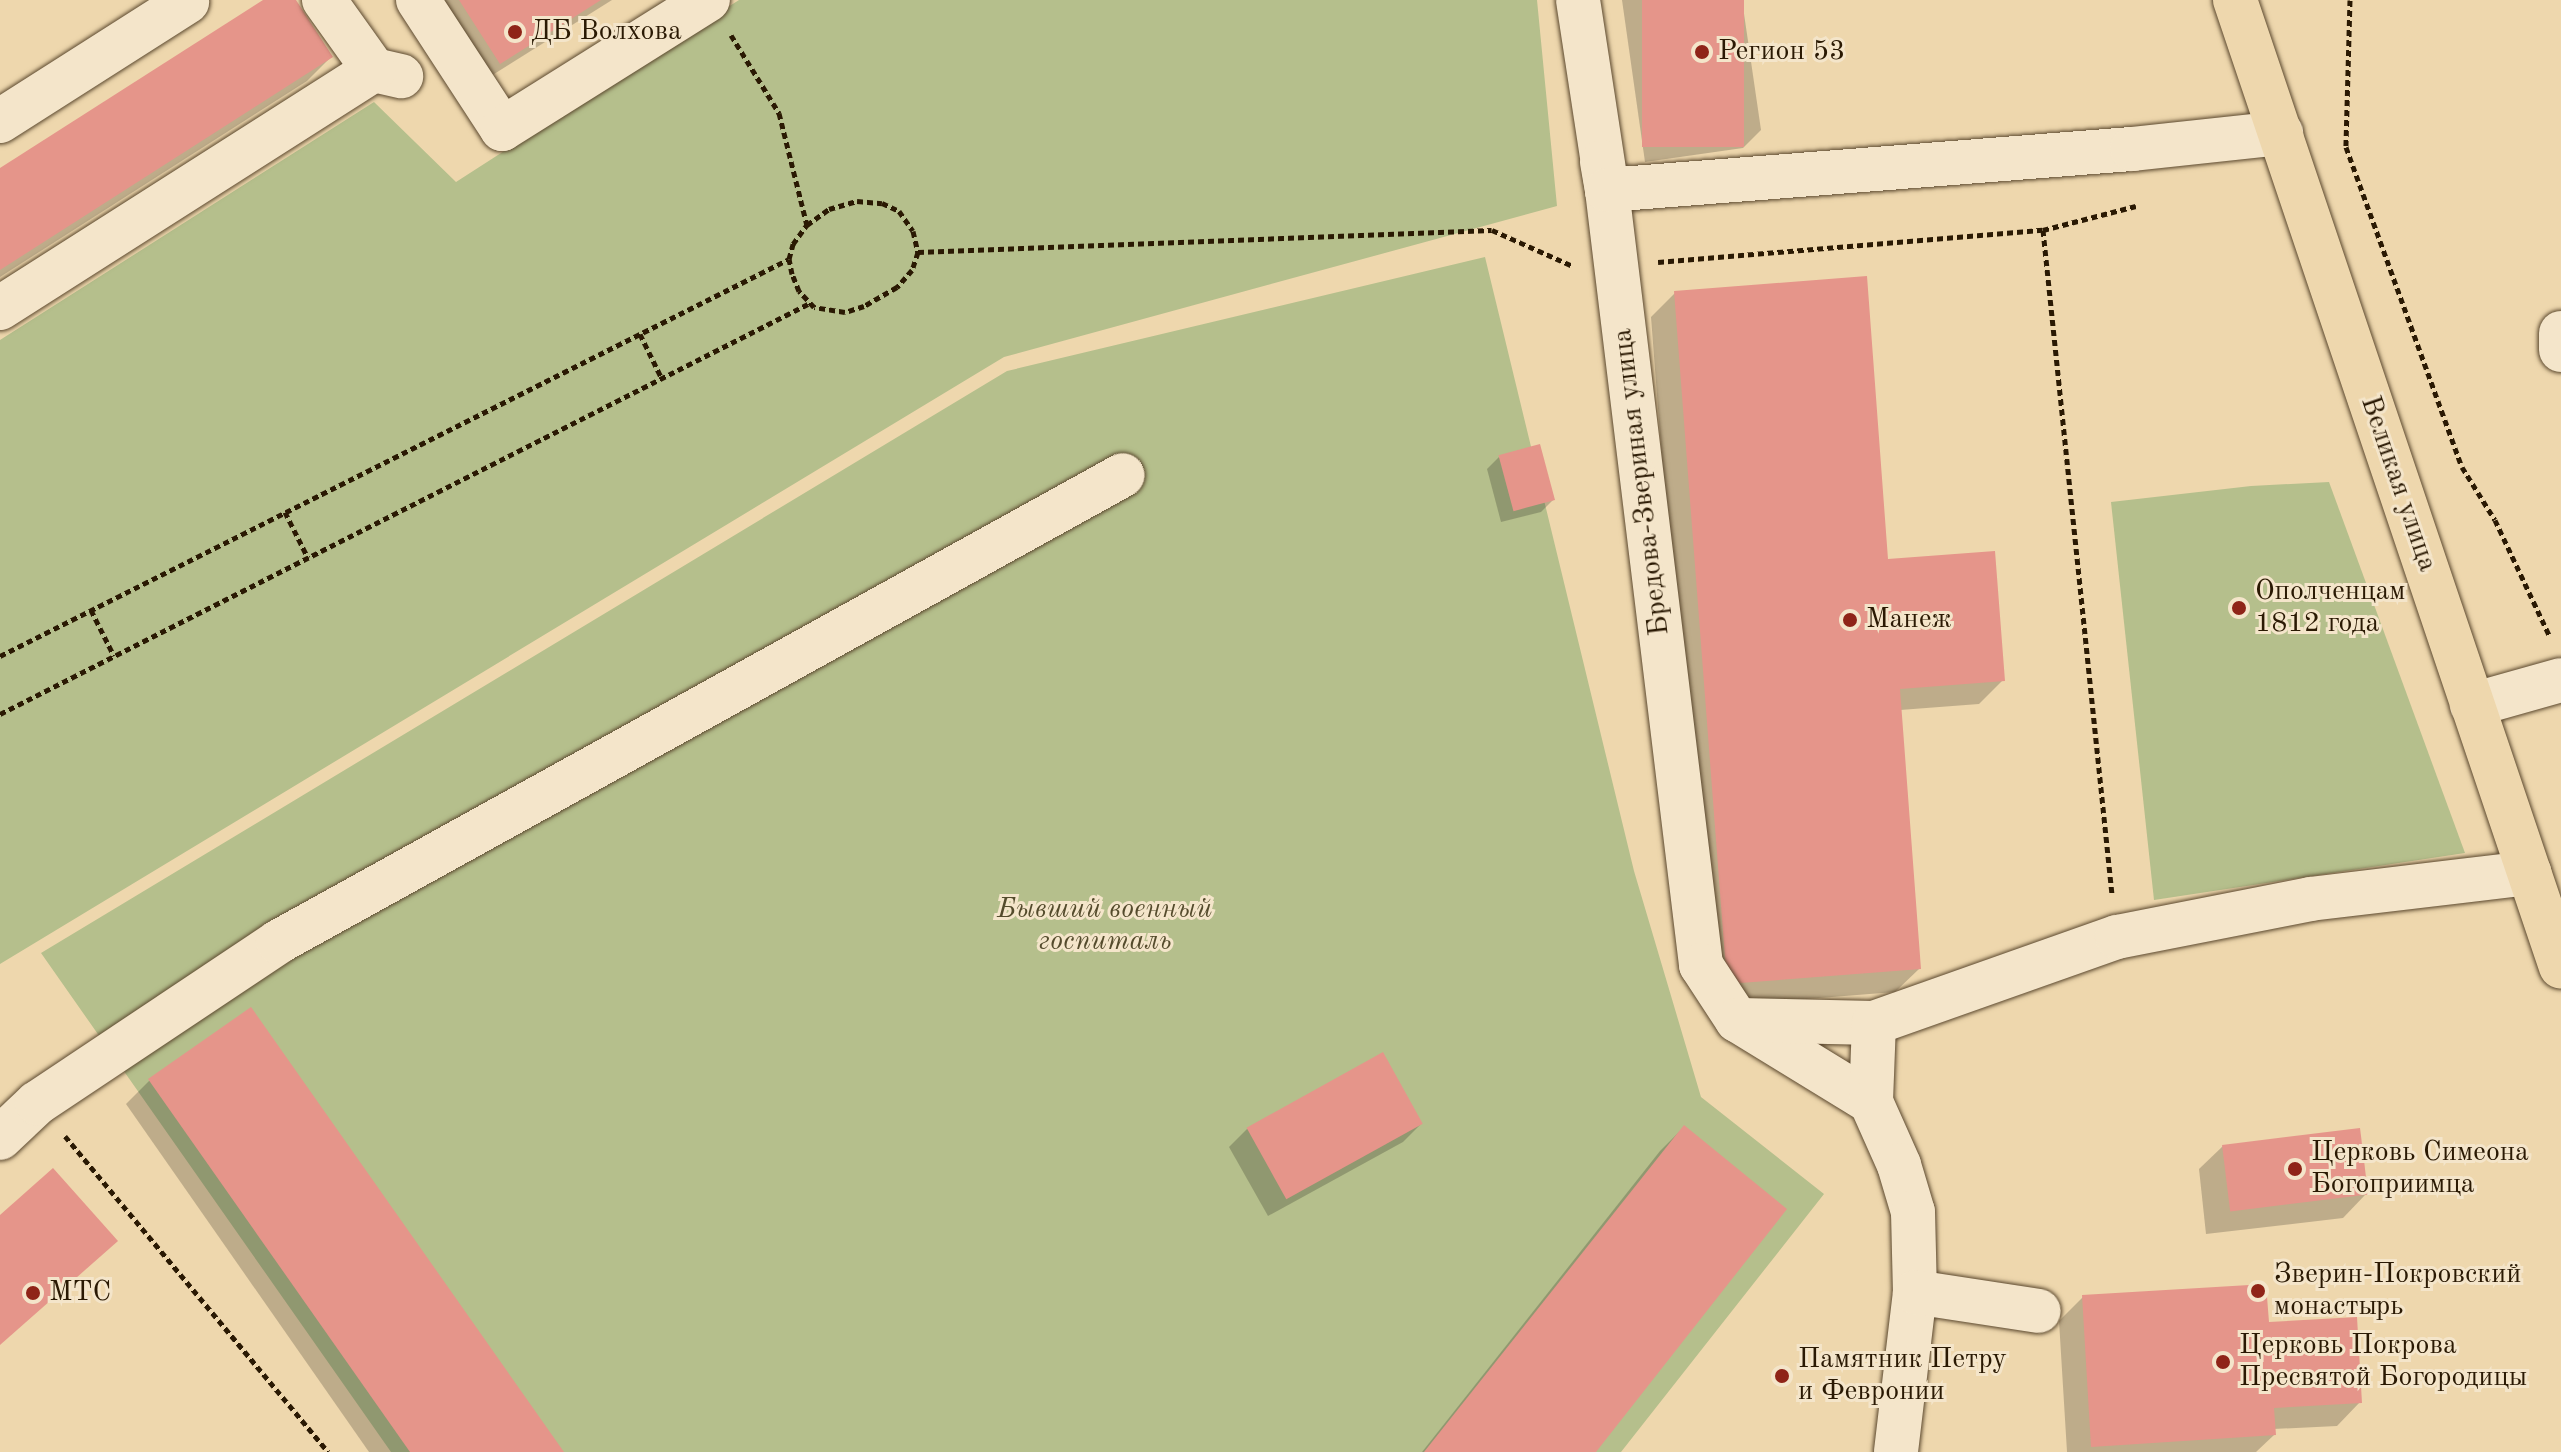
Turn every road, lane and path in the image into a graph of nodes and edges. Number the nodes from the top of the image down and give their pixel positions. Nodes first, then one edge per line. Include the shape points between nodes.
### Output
1 (324, 0) edge
2 (418, 0) edge
3 (1577, 0) edge
4 (2350, 0) edge
5 (187, 2) edge
6 (2241, 7) edge
7 (716, 12) edge
8 (0, 121) edge
9 (2281, 133) junction
10 (1606, 183) junction
11 (2136, 206) dead end
12 (807, 225) junction
13 (2043, 230) junction
14 (918, 252) junction
15 (789, 259) junction
16 (1616, 266) junction
17 (808, 304) junction
18 (0, 308) edge
19 (2561, 333) edge
20 (640, 334) junction
21 (2561, 350) edge
22 (662, 379) junction
23 (1123, 475) dead end
24 (285, 512) junction
25 (308, 558) junction
26 (91, 610) junction
27 (0, 656) edge
28 (114, 656) junction
29 (2558, 665) edge
30 (2472, 705) junction
31 (0, 714) edge
32 (2529, 873) junction
33 (2117, 937) junction
34 (2561, 967) edge
35 (1737, 1020) junction
36 (1874, 1023) junction
37 (1871, 1102) junction
38 (37, 1103) junction
39 (0, 1138) edge
40 (1915, 1292) junction
41 (2039, 1311) dead end
42 (328, 1452) edge
43 (1896, 1452) edge

1 - 18 street via 387,73
2 - 7 street via 502,129
3 - 10 street, Бредова-Звериная улица
4 - 29 path via 2346,147 2462,467 2495,520
5 - 8 street
6 - 9 main road, Великая улица
7 - 12 path via 779,113
9 - 10 street via 2132,149
9 - 30 main road, Великая улица
10 - 16 street, Бредова-Звериная улица
11 - 13 path
12 - 14 path via 829,209 857,201 882,203 899,211 913,231
12 - 15 path
13 - 16 path
13 - 33 path
14 - 16 path via 1492,230 1579,269
14 - 17 path via 912,270 897,287 864,306 845,312
15 - 17 path
15 - 20 path
16 - 35 street, Бредова-Звериная улица via 1701,965
17 - 22 path
19 - 21 street
20 - 22 path
20 - 24 path
22 - 25 path
23 - 38 street via 278,942
24 - 25 path
24 - 26 path
25 - 28 path
26 - 27 path
26 - 28 path
28 - 31 path
29 - 30 street
30 - 32 main road, Великая улица
32 - 33 street via 2310,899
32 - 34 main road, Великая улица
33 - 36 street
35 - 36 street
35 - 37 street
36 - 37 street
37 - 40 street via 1913,1212
38 - 39 street
38 - 42 path
40 - 41 street
40 - 43 street

